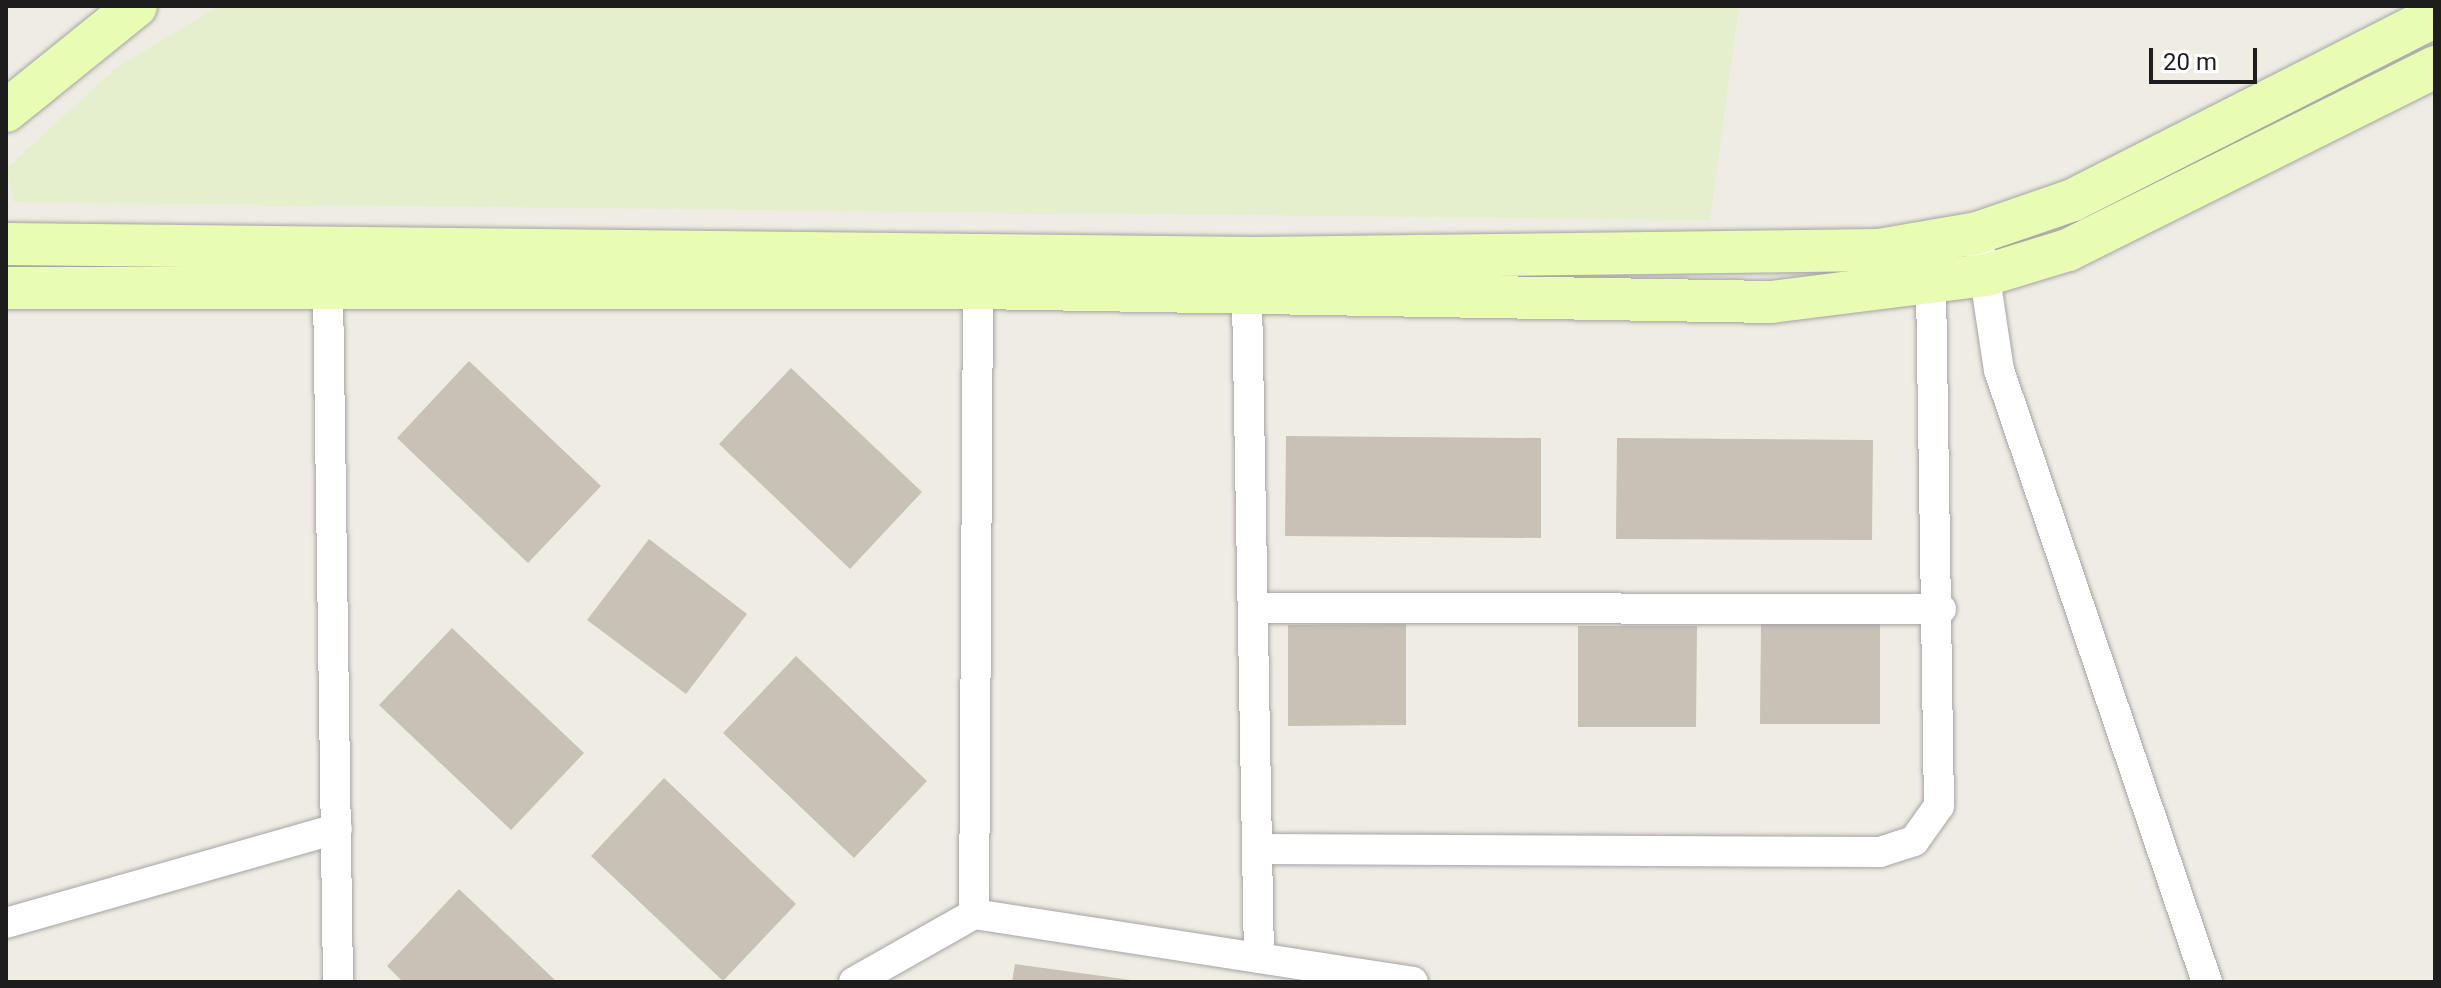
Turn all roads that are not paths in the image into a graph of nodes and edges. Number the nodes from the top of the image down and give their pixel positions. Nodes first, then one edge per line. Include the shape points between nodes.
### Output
1 (136, 6) edge
2 (2435, 16) edge
3 (2435, 67) edge
4 (6, 111) edge
5 (1977, 233) junction
6 (6, 244) edge
7 (1986, 275) junction
8 (1931, 283) junction
9 (6, 288) edge
10 (978, 288) junction
11 (328, 290) junction
12 (1247, 297) junction
13 (1258, 608) junction
14 (1941, 609) junction
15 (337, 829) junction
16 (1259, 849) junction
17 (974, 914) junction
18 (6, 923) edge
19 (1259, 958) junction
20 (1317, 974) edge
21 (338, 982) edge
22 (854, 982) edge
23 (1413, 982) edge
24 (2207, 982) edge

1 - 4 street
2 - 5 street via 2073,200
3 - 7 street via 2068,250
5 - 6 street via 1830,252 1255,258
5 - 7 street
7 - 8 street
7 - 24 street via 1999,370
8 - 12 street via 1771,302
8 - 14 street
9 - 11 street
10 - 11 street
10 - 12 street
10 - 17 street
11 - 15 street
12 - 13 street
13 - 14 street
13 - 16 street
14 - 16 street via 1939,806 1914,841 1880,852
15 - 18 street
15 - 21 street
16 - 19 street
17 - 19 street
17 - 22 street
19 - 20 street
20 - 23 street

